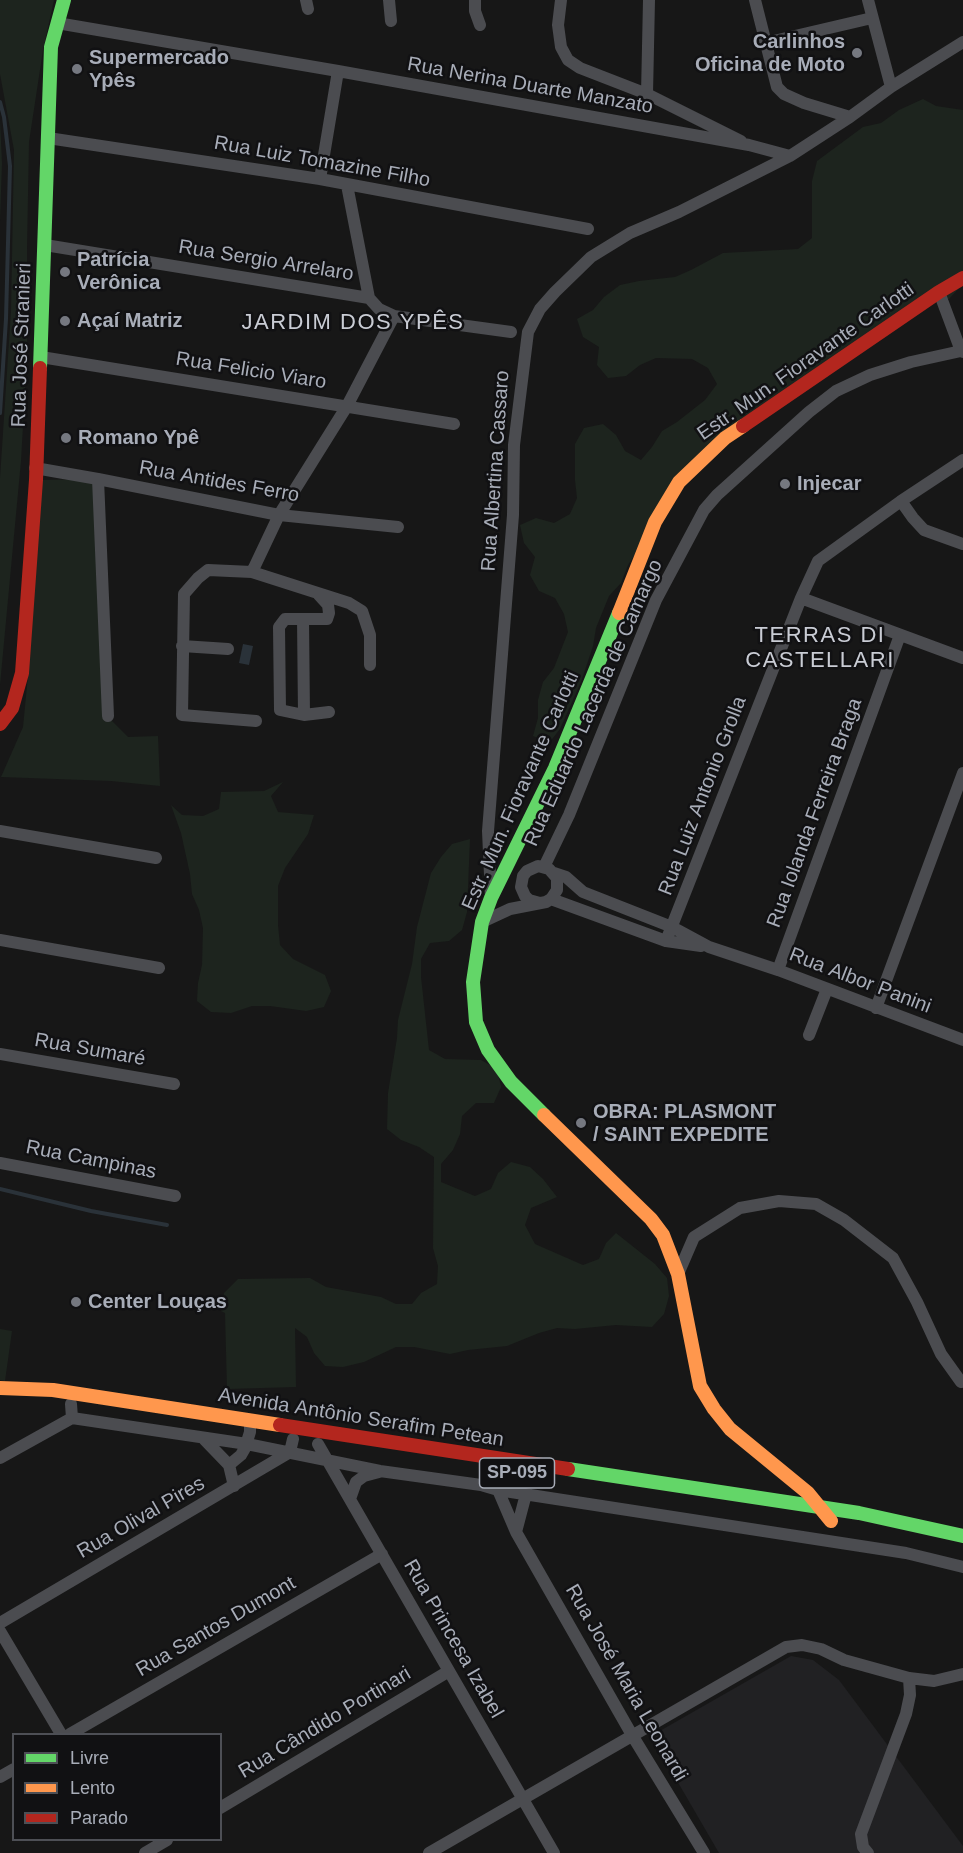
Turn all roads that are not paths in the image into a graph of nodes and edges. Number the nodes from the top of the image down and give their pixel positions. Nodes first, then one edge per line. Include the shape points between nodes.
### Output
1 (64, 0) edge
2 (389, 0) edge
3 (474, 0) edge
4 (561, 0) edge
5 (649, 0) edge
6 (755, 0) edge
7 (868, 0) edge
8 (872, 18) junction
9 (391, 21) dead end
10 (57, 23) junction
11 (480, 25) dead end
12 (963, 42) edge
13 (765, 43) junction
14 (338, 71) junction
15 (891, 87) junction
16 (647, 94) junction
17 (850, 117) junction
18 (48, 138) junction
19 (748, 146) junction
20 (790, 156) junction
21 (320, 179) junction
22 (347, 185) junction
23 (588, 229) dead end
24 (45, 245) junction
25 (963, 278) edge
26 (939, 292) junction
27 (369, 298) junction
28 (394, 316) junction
29 (511, 332) dead end
30 (962, 351) edge
31 (41, 357) junction
32 (347, 406) junction
33 (454, 424) dead end
34 (963, 460) edge
35 (35, 468) junction
36 (98, 479) junction
37 (901, 501) junction
38 (279, 515) junction
39 (398, 527) dead end
40 (963, 544) edge
41 (252, 572) junction
42 (317, 593) junction
43 (801, 598) junction
44 (303, 619) junction
45 (900, 635) junction
46 (182, 646) junction
47 (228, 649) dead end
48 (963, 658) edge
49 (370, 665) dead end
50 (329, 712) dead end
51 (304, 715) junction
52 (108, 716) dead end
53 (256, 721) dead end
54 (0, 724) edge
55 (963, 774) edge
56 (0, 831) edge
57 (156, 858) dead end
58 (509, 861) junction
59 (543, 869) junction
60 (491, 898) junction
61 (545, 901) junction
62 (482, 921) junction
63 (672, 927) junction
64 (0, 940) edge
65 (666, 941) junction
66 (709, 947) junction
67 (159, 968) dead end
68 (778, 970) junction
69 (827, 989) junction
70 (876, 1008) junction
71 (809, 1035) dead end
72 (963, 1040) edge
73 (0, 1054) edge
74 (174, 1084) dead end
75 (0, 1163) edge
76 (175, 1196) dead end
77 (678, 1275) junction
78 (961, 1382) dead end
79 (0, 1389) edge
80 (31, 1403) dead end
81 (71, 1411) junction
82 (249, 1432) junction
83 (203, 1438) junction
84 (318, 1444) junction
85 (292, 1446) junction
86 (0, 1458) edge
87 (328, 1461) junction
88 (229, 1465) junction
89 (380, 1472) junction
90 (789, 1477) junction
91 (234, 1486) junction
92 (498, 1490) junction
93 (526, 1494) junction
94 (350, 1499) junction
95 (790, 1503) junction
96 (822, 1508) junction
97 (831, 1521) junction
98 (516, 1532) junction
99 (963, 1536) edge
100 (963, 1546) edge
101 (382, 1554) junction
102 (963, 1567) edge
103 (0, 1623) edge
104 (0, 1631) edge
105 (449, 1671) junction
106 (963, 1674) edge
107 (909, 1678) junction
108 (61, 1733) edge
109 (72, 1733) edge
110 (632, 1735) junction
111 (523, 1800) junction
112 (222, 1807) edge
113 (165, 1841) edge
114 (145, 1853) edge
115 (429, 1853) edge
116 (554, 1853) edge
117 (704, 1853) edge
118 (868, 1853) edge

1 - 10 street, Rua José Stranieri
2 - 9 street
3 - 11 street
4 - 16 street via 558,25 561,47 568,60
5 - 16 street
6 - 13 street
7 - 8 street
8 - 13 street
8 - 15 street
10 - 14 street, Rua Nerina Duarte Manzato
10 - 18 street, Rua José Stranieri via 51,47
12 - 15 street
13 - 17 street via 777,87 784,94
14 - 19 street, Rua Nerina Duarte Manzato
14 - 21 street
15 - 17 street
16 - 19 street
17 - 20 street
18 - 21 street, Rua Luiz Tomazine Filho
18 - 24 street, Rua José Stranieri
19 - 20 street, Rua Nerina Duarte Manzato
20 - 60 street, Rua Albertina Cassaro via 630,233 591,257 540,309 528,332 514,445 513,515 488,831
21 - 22 street, Rua Luiz Tomazine Filho
22 - 23 street, Rua Luiz Tomazine Filho
22 - 27 street
24 - 27 street, Rua Sergio Arrelaro
24 - 31 street, Rua José Stranieri
25 - 26 street, Estr. Mun. Fioravante Carlotti
26 - 30 street
26 - 58 street, Estr. Mun. Fioravante Carlotti via 725,438 679,482 655,522 555,768
27 - 28 street, Rua Sergio Arrelaro via 379,309
28 - 29 street, Rua Sergio Arrelaro
28 - 32 street
30 - 59 street, Rua Eduardo Lacerda de Camargo via 911,362 836,391 704,510 656,600 569,815
31 - 32 street, Rua Felicio Viaro
31 - 35 street, Rua José Stranieri
32 - 33 street, Rua Felicio Viaro
32 - 38 street
34 - 37 street, Rua Luiz Antonio Grolla
35 - 36 street, Rua Antides Ferro
35 - 54 street, Rua José Stranieri via 22,673 12,708
36 - 38 street, Rua Antides Ferro
36 - 52 street
37 - 40 street via 924,530
37 - 43 street, Rua Luiz Antonio Grolla via 819,561
38 - 39 street, Rua Antides Ferro
38 - 41 street
41 - 42 street
41 - 46 street via 208,570 190,585 184,594
42 - 44 street via 327,605 327,619
42 - 49 street via 362,611 370,635
43 - 45 street
43 - 63 street, Rua Luiz Antonio Grolla
44 - 51 street
44 - 51 street via 285,620 279,627 279,699 280,710
45 - 48 street
45 - 68 street, Rua Iolanda Ferreira Braga
46 - 47 street
46 - 53 street via 182,715
50 - 51 street
55 - 70 street
56 - 57 street
58 - 59 street
58 - 60 street, Estr. Mun. Fioravante Carlotti
59 - 61 street via 557,878 558,890
59 - 61 street via 523,876 521,886 530,900
59 - 63 street via 566,877 583,892
60 - 62 street, Estr. Mun. Fioravante Carlotti
61 - 62 street
61 - 65 street
62 - 77 street, Estr. Mun. Fioravante Carlotti via 473,982 476,1022 488,1050 511,1082 651,1219 663,1235
63 - 65 street, Rua Luiz Antonio Grolla
63 - 66 street
64 - 67 street
65 - 66 street
66 - 68 street, Rua Albor Panini
68 - 69 street, Rua Albor Panini
69 - 70 street, Rua Albor Panini
69 - 71 street
70 - 72 street, Rua Albor Panini
73 - 74 street, Rua Sumaré
75 - 76 street, Rua Campinas
77 - 78 street via 694,1238 740,1208 779,1201 816,1204 893,1258 941,1354
77 - 90 street, Estr. Mun. Fioravante Carlotti via 700,1386 730,1429
79 - 82 street, Avenida Antônio Serafim Petean / SP-095 via 72,1392
80 - 81 street, Avenida Antônio Serafim Petean / SP-095
81 - 82 street, Avenida Antônio Serafim Petean / SP-095
81 - 83 street, Avenida Antônio Serafim Petean
81 - 86 street
82 - 83 street, Avenida Antônio Serafim Petean
82 - 85 street, Avenida Antônio Serafim Petean / SP-095
82 - 88 street via 241,1455
82 - 95 street, Avenida Antônio Serafim Petean / SP-095
83 - 88 street
84 - 85 street, Avenida Antônio Serafim Petean / SP-095
84 - 87 street, Rua Princesa Izabel
84 - 97 street, Avenida Antônio Serafim Petean / SP-095
85 - 87 street, Avenida Antônio Serafim Petean
85 - 91 street, Rua Olival Pires
87 - 89 street, Avenida Antônio Serafim Petean
87 - 94 street, Rua Princesa Izabel
88 - 91 street
89 - 92 street, Avenida Antônio Serafim Petean
89 - 94 street via 356,1482
90 - 95 street via 795,1494
90 - 96 street, Estr. Mun. Fioravante Carlotti
91 - 103 street, Rua Olival Pires
92 - 93 street, Avenida Antônio Serafim Petean
92 - 98 street, Rua José Maria Leonardi
93 - 98 street
93 - 102 street, Avenida Antônio Serafim Petean via 906,1553
94 - 101 street, Rua Princesa Izabel
95 - 96 street, Avenida Antônio Serafim Petean / SP-095
96 - 97 street, Estr. Mun. Fioravante Carlotti
96 - 99 street, Avenida Antônio Serafim Petean / SP-095
97 - 100 street, Avenida Antônio Serafim Petean / SP-095
98 - 110 street, Rua José Maria Leonardi
101 - 105 street, Rua Princesa Izabel
101 - 109 street, Rua Santos Dumont
104 - 108 street
105 - 111 street, Rua Princesa Izabel
105 - 112 street, Rua Cândido Portinari
106 - 107 street via 934,1681
107 - 110 street via 843,1660 821,1649 786,1647
107 - 118 street via 906,1714 861,1834
110 - 111 street
110 - 117 street, Rua José Maria Leonardi
111 - 115 street
111 - 116 street, Rua Princesa Izabel
113 - 114 street

